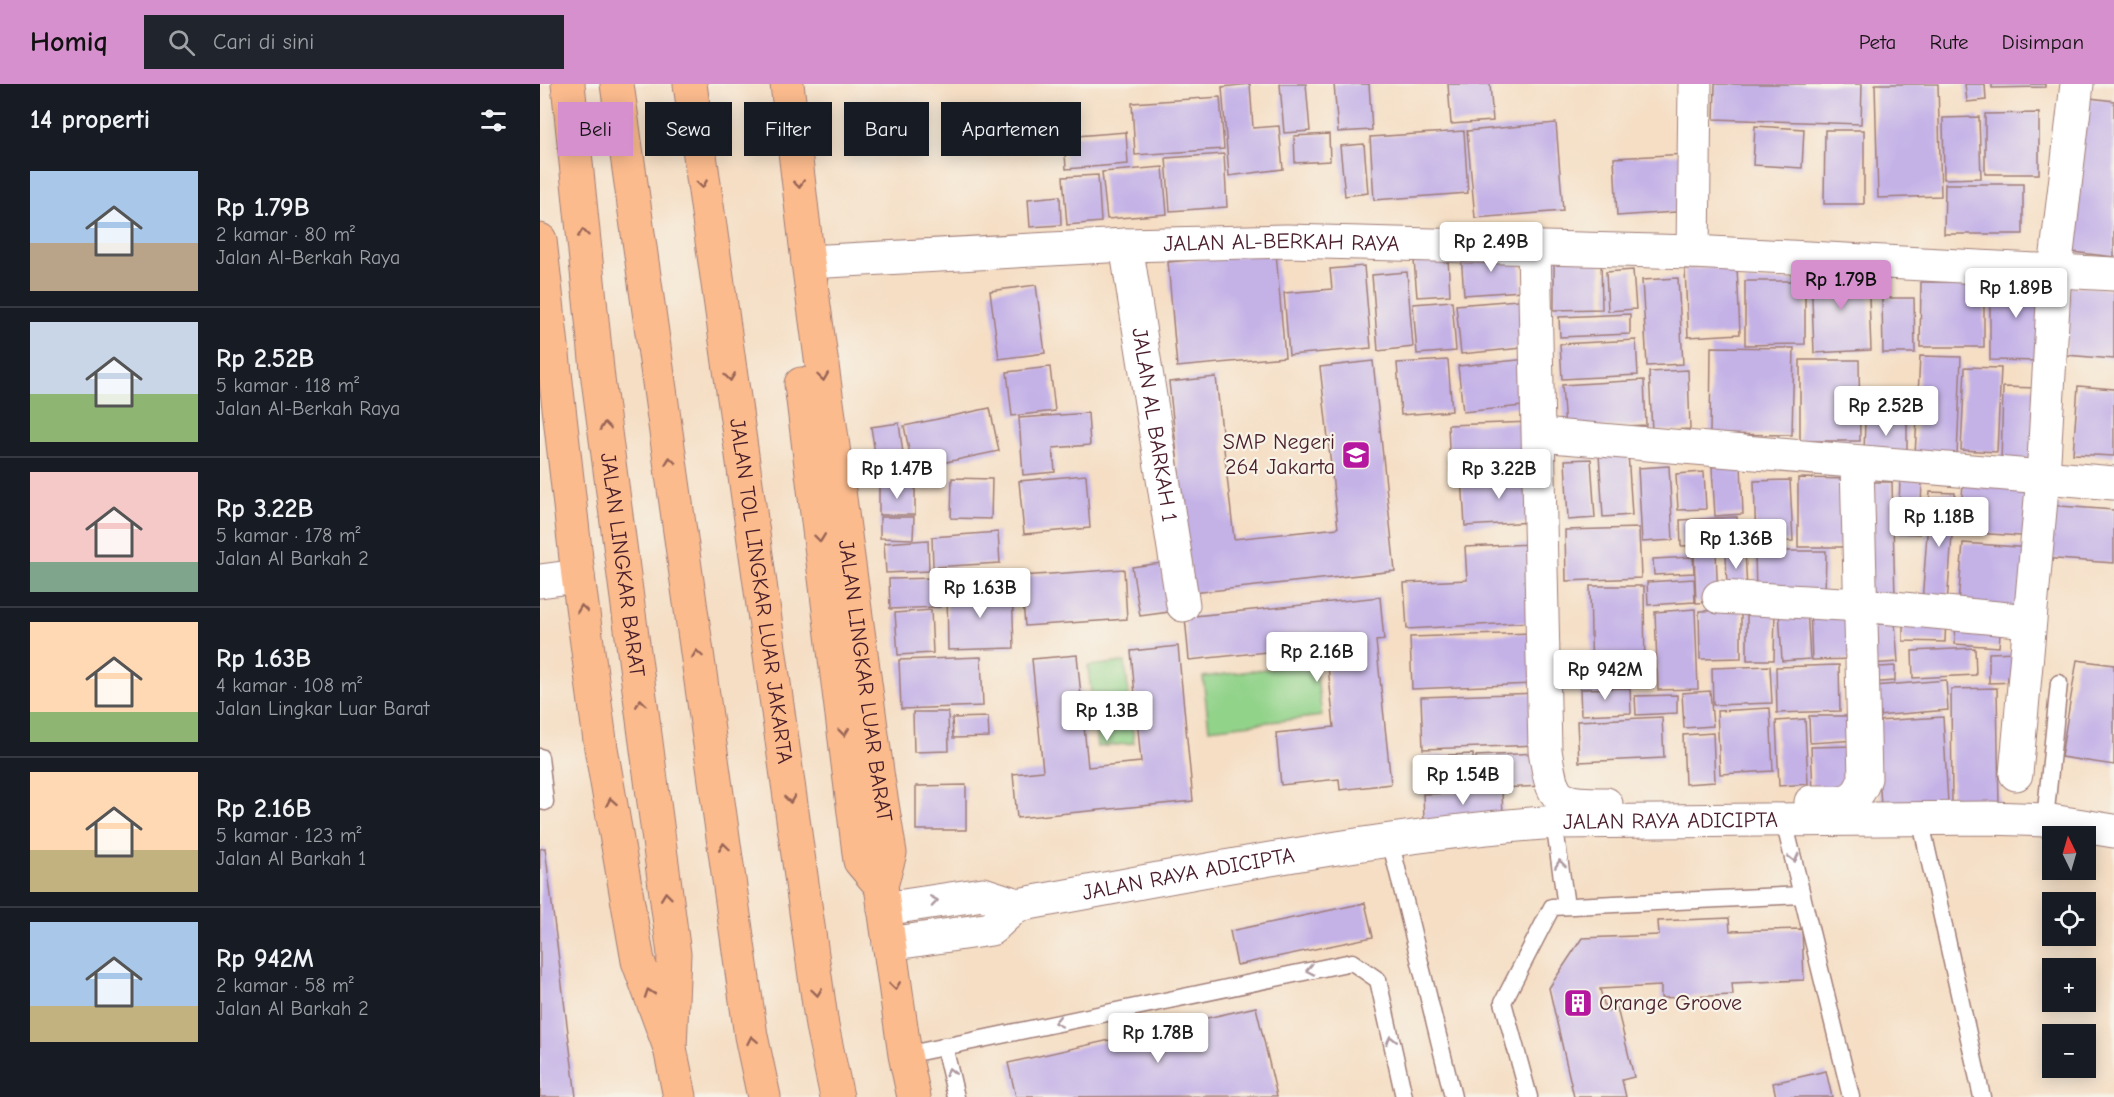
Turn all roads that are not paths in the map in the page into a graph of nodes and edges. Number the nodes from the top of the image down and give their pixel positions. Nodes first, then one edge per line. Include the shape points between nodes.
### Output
1 (568, 84) edge
2 (617, 84) edge
3 (690, 84) edge
4 (765, 84) edge
5 (787, 84) edge
6 (1695, 84) edge
7 (2077, 84) edge
8 (540, 240) edge
9 (1126, 245) junction
10 (1693, 252) junction
11 (1534, 256) junction
12 (808, 262) junction
13 (2055, 270) junction
14 (2114, 274) edge
15 (546, 338) edge
16 (1540, 435) junction
17 (1857, 464) junction
18 (2043, 477) junction
19 (2114, 483) edge
20 (578, 576) junction
21 (540, 581) edge
22 (1719, 597) dead end
23 (1861, 604) junction
24 (1184, 605) dead end
25 (2029, 621) junction
26 (2059, 683) dead end
27 (540, 757) edge
28 (2016, 774) dead end
29 (545, 802) dead end
30 (1920, 818) junction
31 (2044, 820) junction
32 (1784, 821) junction
33 (1554, 822) junction
34 (2114, 831) edge
35 (1390, 840) junction
36 (1802, 895) junction
37 (883, 898) junction
38 (1017, 905) junction
39 (1566, 906) junction
40 (890, 944) junction
41 (944, 1046) junction
42 (670, 1048) junction
43 (905, 1055) junction
44 (680, 1097) edge
45 (764, 1097) edge
46 (837, 1097) edge
47 (914, 1097) edge
48 (956, 1097) edge
49 (1404, 1097) edge
50 (1453, 1097) edge
51 (1529, 1097) edge
52 (1851, 1097) edge
53 (1982, 1097) edge

42 -> 1 main road, JALAN LINGKAR BARAT via 674,954 598,379
45 -> 2 main road via 751,1036
3 -> 46 main road, JALAN TOL LINGKAR LUAR JAKARTA via 822,1026
4 -> 37 main road via 860,861
5 -> 12 main road, JALAN LINGKAR LUAR BARAT
6 - 10 street
7 - 13 street
8 - 15 main road
9 - 11 street, JALAN AL-BERKAH RAYA via 1287,241
9 - 12 street, JALAN AL-BERKAH RAYA
9 - 24 street, JALAN AL BARKAH 1
10 - 11 street, JALAN AL-BERKAH RAYA
10 - 13 street, JALAN AL-BERKAH RAYA
11 - 16 street
12 -> 37 main road, JALAN LINGKAR LUAR BARAT via 890,854
13 - 14 street, JALAN AL-BERKAH RAYA
13 - 18 street
15 - 20 main road
16 - 17 street
16 - 23 street via 1545,750 1550,781 1559,797 1573,804 1681,804 1848,801 1860,794 1865,778
17 - 18 street
17 - 23 street
18 - 19 street
18 - 25 street
20 - 21 street
42 -> 20 main road via 638,962
22 - 23 street
23 - 25 street
25 - 28 street
26 - 31 lane
27 - 29 lane
30 - 31 street, JALAN RAYA ADICIPTA
30 - 32 street, JALAN RAYA ADICIPTA
30 - 53 lane
31 - 34 street, JALAN RAYA ADICIPTA
32 - 33 street, JALAN RAYA ADICIPTA
32 -> 36 lane
33 - 35 street, JALAN RAYA ADICIPTA
39 -> 33 lane
35 - 38 street, JALAN RAYA ADICIPTA
35 - 50 lane
36 - 39 lane
36 - 52 lane
37 -> 38 street, JALAN RAYA ADICIPTA via 983,894
37 - 40 main road, JALAN LINGKAR LUAR BARAT
38 - 40 street via 991,929
39 - 51 lane via 1552,907 1503,1002
40 -> 43 main road, JALAN LINGKAR LUAR BARAT
41 - 43 lane
48 -> 41 lane
49 -> 41 lane via 1378,980 1352,962
42 - 44 main road
43 - 47 main road, JALAN LINGKAR LUAR BARAT

